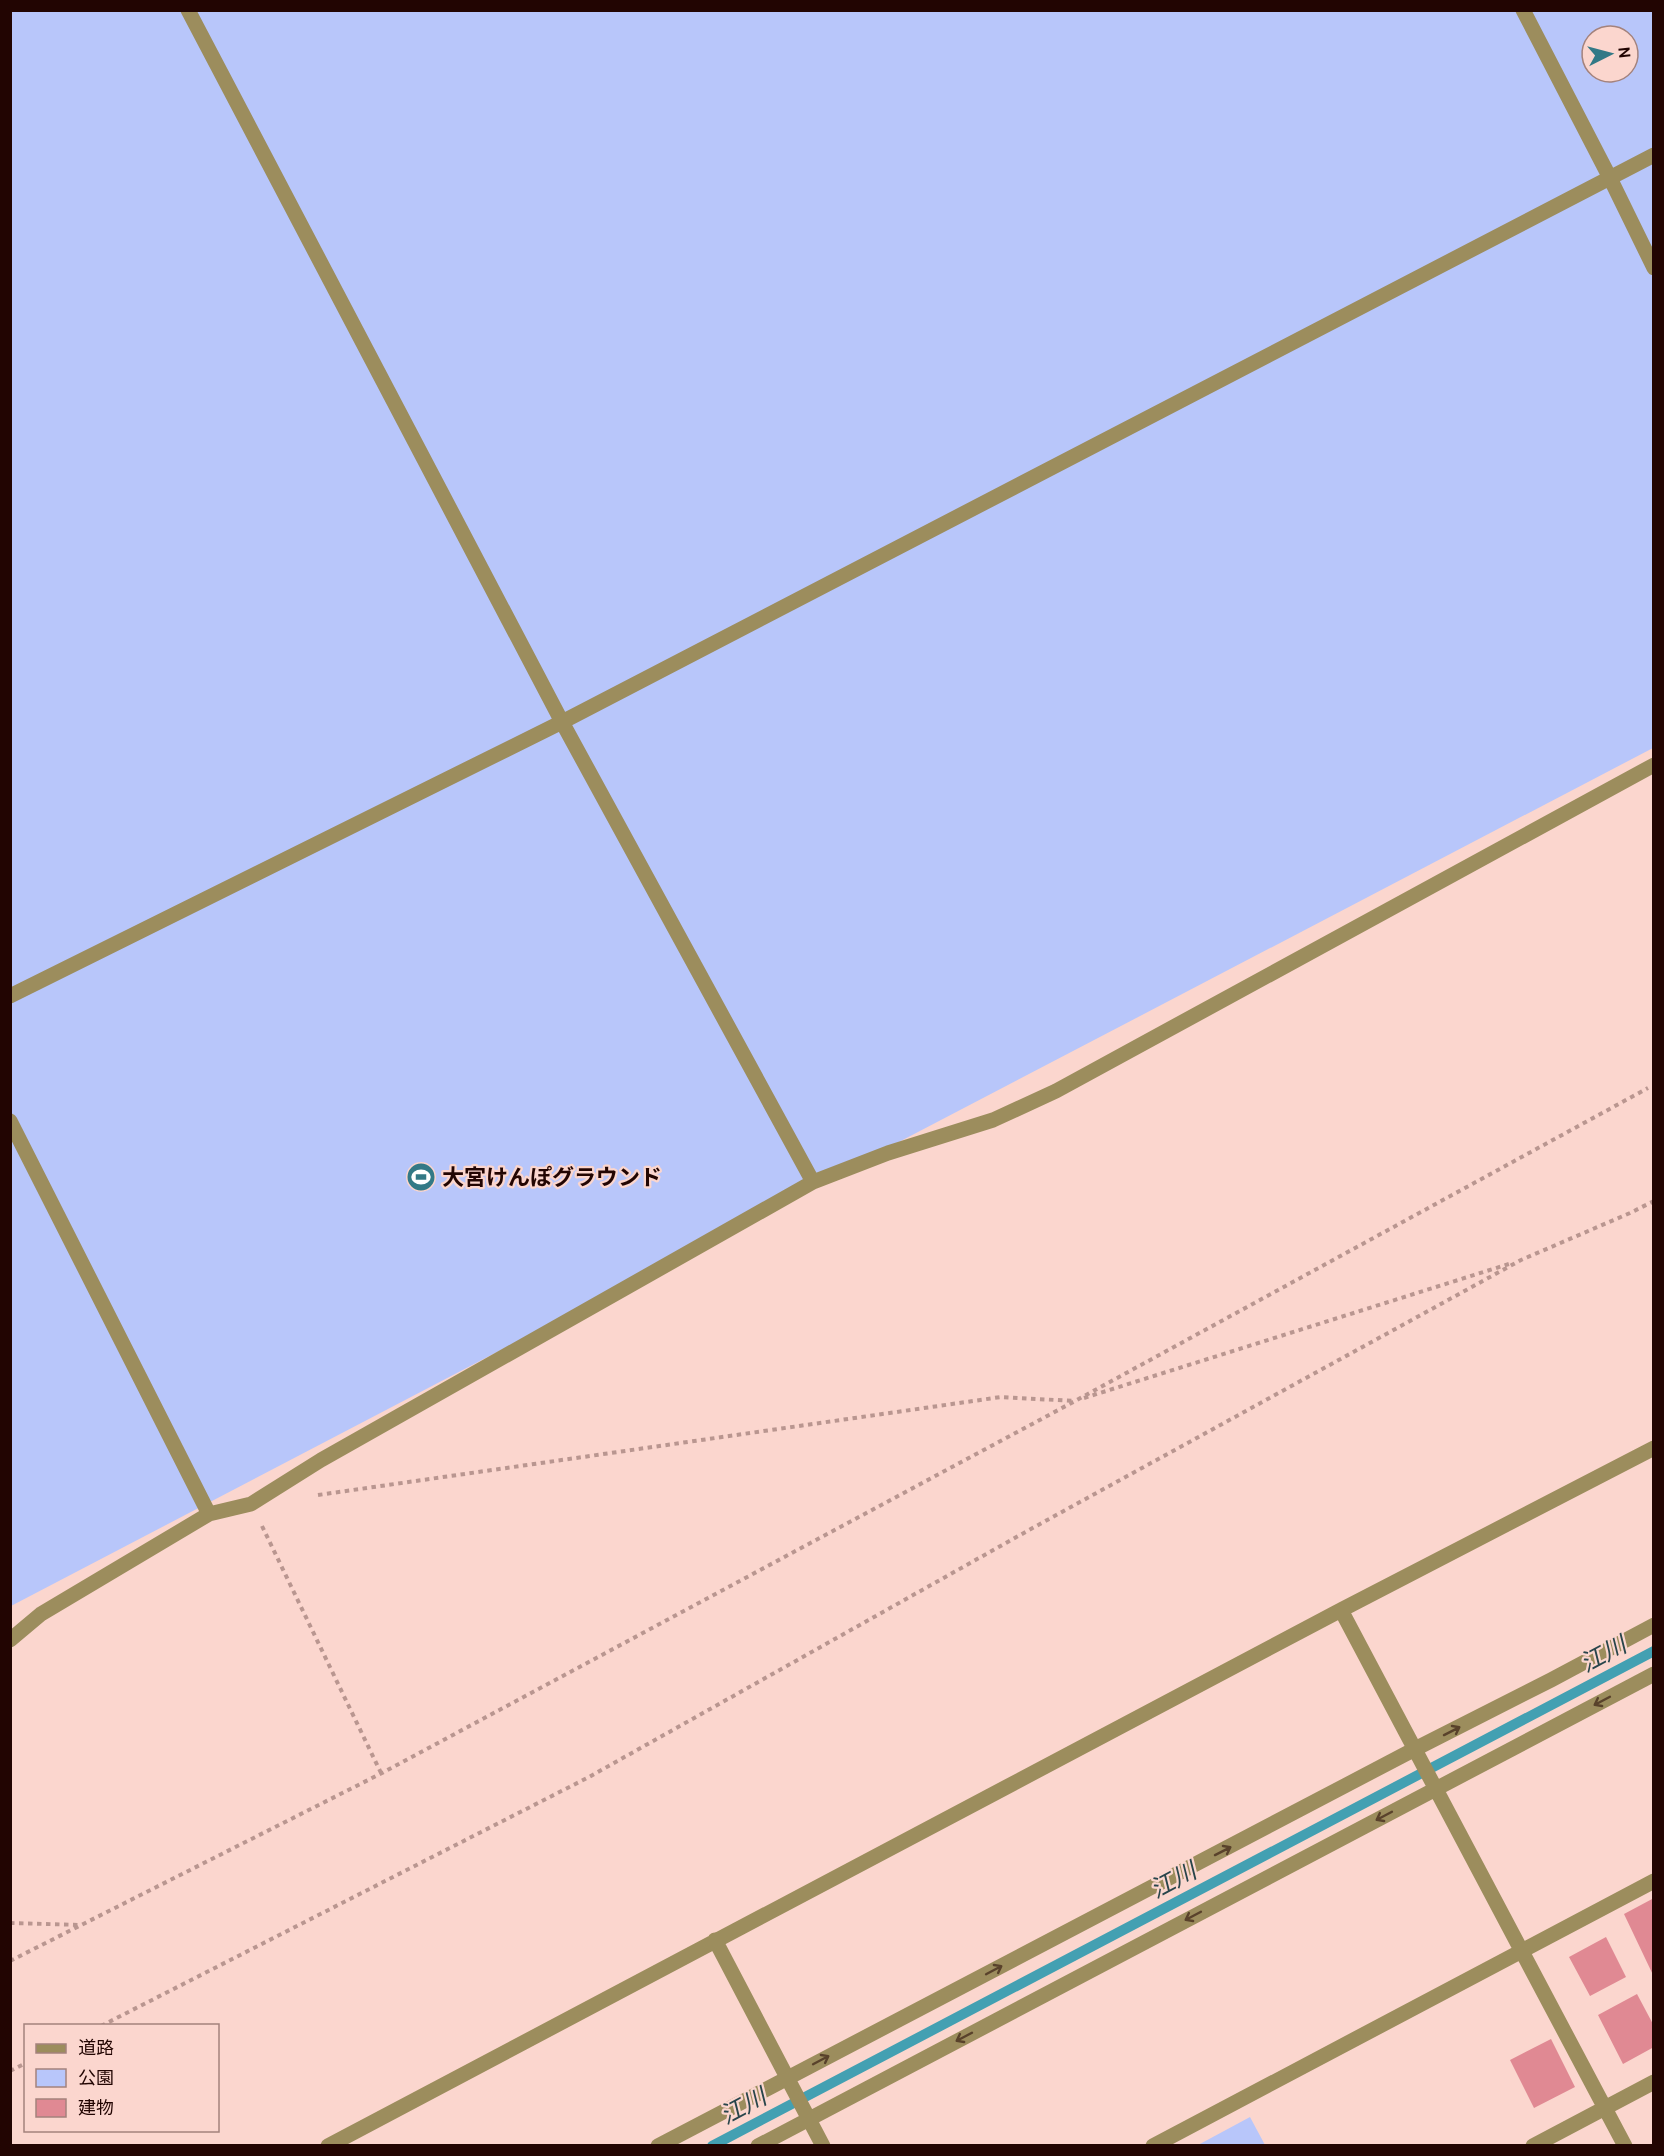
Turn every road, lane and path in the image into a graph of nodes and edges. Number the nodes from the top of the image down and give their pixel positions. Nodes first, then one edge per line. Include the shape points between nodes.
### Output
1 (188, 10) edge
2 (1523, 10) edge
3 (1653, 155) edge
4 (1610, 178) junction
5 (1653, 268) edge
6 (562, 722) junction
7 (1653, 765) edge
8 (10, 996) edge
9 (1648, 1089) dead end
10 (10, 1121) edge
11 (813, 1182) junction
12 (1653, 1201) edge
13 (1521, 1260) junction
14 (1075, 1401) junction
15 (1653, 1448) edge
16 (310, 1496) dead end
17 (251, 1504) junction
18 (209, 1514) junction
19 (1341, 1610) junction
20 (1653, 1625) edge
21 (10, 1640) edge
22 (1653, 1674) edge
23 (1418, 1754) junction
24 (382, 1773) junction
25 (1434, 1784) junction
26 (1653, 1881) edge
27 (10, 1923) edge
28 (82, 1925) junction
29 (715, 1941) junction
30 (1522, 1951) junction
31 (10, 1961) edge
32 (103, 2024) edge
33 (24, 2064) edge
34 (10, 2071) edge
35 (1653, 2082) edge
36 (789, 2083) junction
37 (1605, 2108) junction
38 (806, 2115) junction
39 (328, 2145) edge
40 (658, 2145) edge
41 (758, 2145) edge
42 (824, 2145) edge
43 (1154, 2145) edge
44 (1533, 2145) edge
45 (1625, 2145) edge

1 - 6 street
2 - 4 street
3 - 4 street
4 - 5 street
4 - 6 street
6 - 8 street
6 - 11 street
7 - 11 street via 1056,1091 993,1120
9 - 14 path
10 - 18 street
11 - 17 street via 331,1454
12 - 13 path
13 - 14 path
13 - 32 path via 589,1777
14 - 16 path via 1001,1397
14 - 24 path
15 - 19 street
17 - 18 street
17 - 24 path
18 - 21 street via 40,1614
19 - 23 street
19 - 29 street
23 -> 20 street
22 -> 25 street
23 - 25 street
36 -> 23 street
24 - 28 path
25 - 30 street
25 -> 38 street
26 - 30 street
27 - 28 path
28 - 31 path
29 - 36 street
29 - 39 street
30 - 37 street
30 - 43 street
33 - 34 path
35 - 37 street
36 - 38 street
36 - 40 street
37 - 44 street
37 - 45 street
38 - 41 street
38 - 42 street

